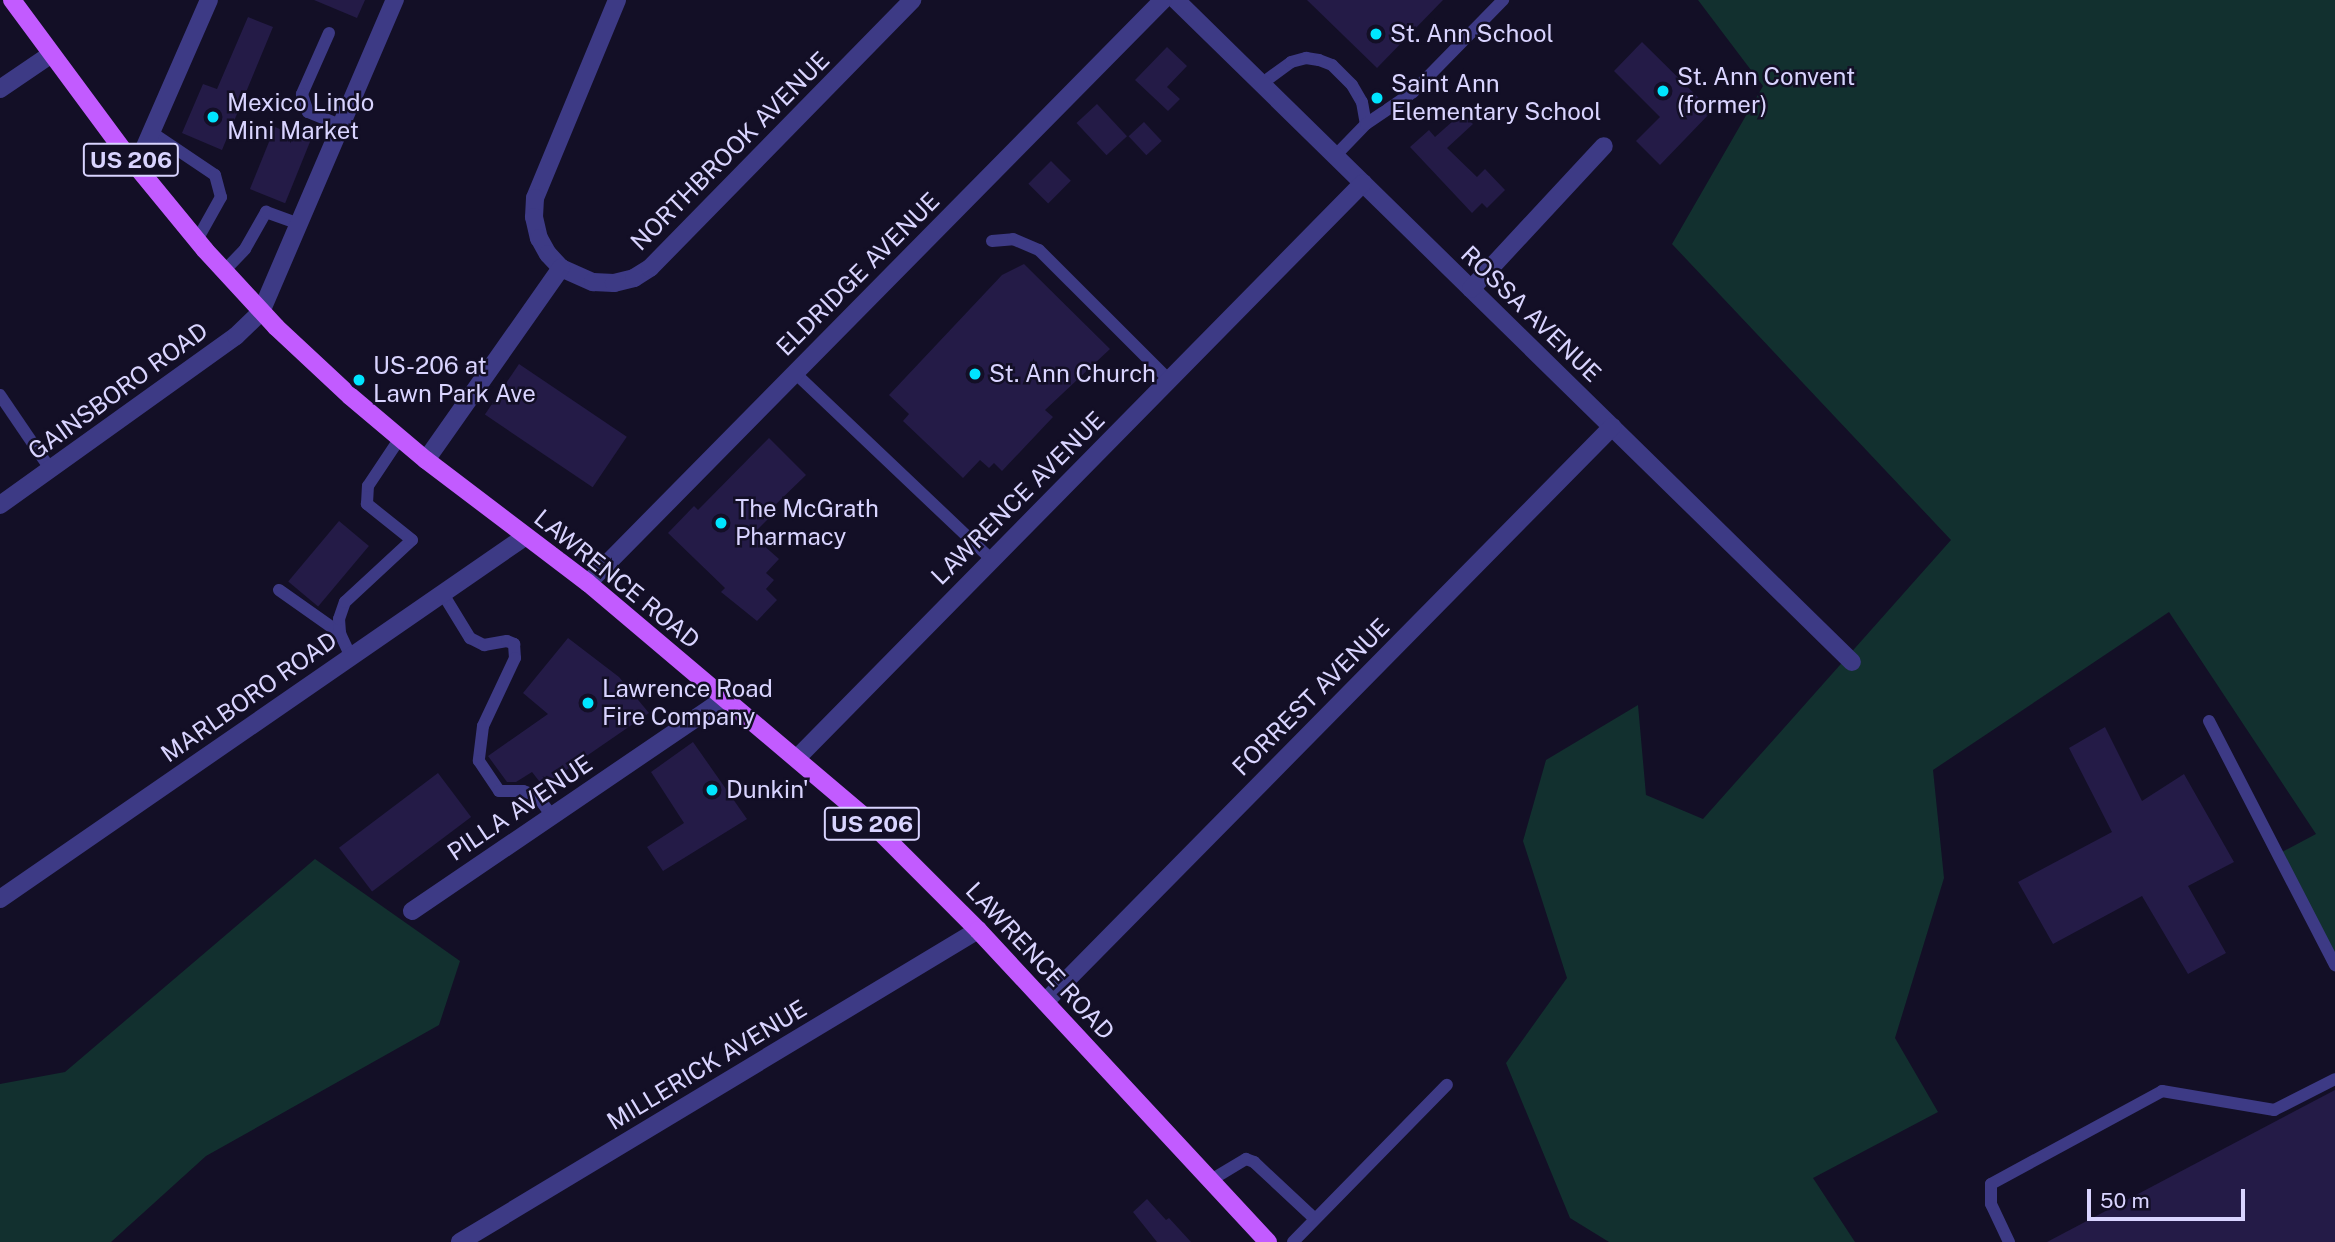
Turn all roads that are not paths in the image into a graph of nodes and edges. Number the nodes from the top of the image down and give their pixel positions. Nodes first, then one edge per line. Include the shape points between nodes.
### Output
1 (12, 0) edge
2 (209, 0) edge
3 (395, 0) edge
4 (617, 0) edge
5 (912, 0) edge
6 (1163, 0) edge
7 (1176, 0) edge
8 (1503, 0) edge
9 (329, 33) dead end
10 (50, 55) junction
11 (1261, 83) junction
12 (0, 89) edge
13 (1366, 124) junction
14 (341, 125) junction
15 (151, 132) junction
16 (1604, 146) dead end
17 (1335, 156) junction
18 (136, 167) junction
19 (1363, 183) junction
20 (299, 224) junction
21 (197, 240) junction
22 (992, 241) dead end
23 (561, 268) junction
24 (224, 271) junction
25 (1471, 289) junction
26 (261, 312) junction
27 (795, 373) junction
28 (1169, 380) junction
29 (0, 396) edge
30 (1612, 427) junction
31 (400, 438) junction
32 (426, 460) junction
33 (51, 470) junction
34 (0, 505) edge
35 (526, 536) junction
36 (992, 560) junction
37 (588, 583) junction
38 (279, 590) dead end
39 (443, 594) junction
40 (340, 633) junction
41 (351, 656) junction
42 (1852, 662) dead end
43 (725, 698) junction
44 (2209, 721) dead end
45 (797, 758) junction
46 (552, 816) junction
47 (0, 899) edge
48 (412, 911) dead end
49 (978, 930) junction
50 (2335, 965) edge
51 (1045, 1002) junction
52 (2335, 1079) edge
53 (1447, 1084) dead end
54 (1211, 1180) junction
55 (1315, 1219) junction
56 (460, 1242) edge
57 (1268, 1242) edge
58 (1293, 1242) edge
59 (2009, 1242) edge

1 - 10 main road, LAWRENCE ROAD / US 206
2 - 15 street
3 - 14 street
4 - 23 street via 535,198 539,238
5 - 23 street, NORTHBROOK AVENUE via 650,268 614,283 593,282
6 - 27 street, ELDRIDGE AVENUE
7 - 11 street, ROSSA AVENUE
8 - 13 lane via 1413,92
9 - 14 lane via 302,94 308,112
10 - 12 street
10 - 18 main road, LAWRENCE ROAD / US 206
11 - 13 lane via 1291,62 1319,60 1332,65 1362,102
11 - 17 street, ROSSA AVENUE
13 - 17 lane
14 - 20 street
15 - 18 street
15 - 21 lane via 215,175 221,197
16 - 25 street
17 - 19 street, ROSSA AVENUE
18 - 21 main road, LAWRENCE ROAD / US 206
19 - 25 street, ROSSA AVENUE
19 - 28 street, LAWRENCE AVENUE
20 - 24 lane via 266,212 245,249
20 - 26 street
21 - 24 main road, LAWRENCE ROAD / US 206
22 - 28 lane via 1013,239 1038,250
23 - 32 street
24 - 26 main road, LAWRENCE ROAD / US 206
25 - 30 street, ROSSA AVENUE
26 - 31 main road, LAWRENCE ROAD / US 206
26 - 33 street, GAINSBORO ROAD via 236,336
27 - 36 lane
27 - 37 street, ELDRIDGE AVENUE
28 - 36 street, LAWRENCE AVENUE
29 - 33 lane
30 - 42 street, ROSSA AVENUE
30 - 51 street, FORREST AVENUE
31 - 32 main road, LAWRENCE ROAD / US 206
31 - 40 lane via 368,486 367,504 412,540 345,602
32 - 35 main road, LAWRENCE ROAD / US 206
33 - 34 street, GAINSBORO ROAD
35 - 37 main road, LAWRENCE ROAD / US 206
35 - 39 street, MARLBORO ROAD
36 - 45 street, LAWRENCE AVENUE
37 - 43 main road, LAWRENCE ROAD / US 206
38 - 40 lane
39 - 41 street, MARLBORO ROAD
39 - 46 lane via 470,638 484,645 507,640 514,645 515,658 483,726 479,761 499,792 523,791 537,796
40 - 41 lane
41 - 47 street, MARLBORO ROAD
43 - 45 main road, LAWRENCE ROAD / US 206
43 - 46 street, PILLA AVENUE
44 - 50 lane
45 - 49 main road, LAWRENCE ROAD / US 206 via 865,817
46 - 48 street, PILLA AVENUE
49 - 51 main road, LAWRENCE ROAD / US 206
49 - 56 street, MILLERICK AVENUE
51 - 54 main road, LAWRENCE ROAD / US 206
52 - 59 lane via 2274,1110 2162,1091 1991,1184 1991,1205
53 - 55 lane
54 - 55 lane via 1246,1159 1254,1162
54 - 57 main road, LAWRENCE ROAD / US 206
55 - 58 lane

